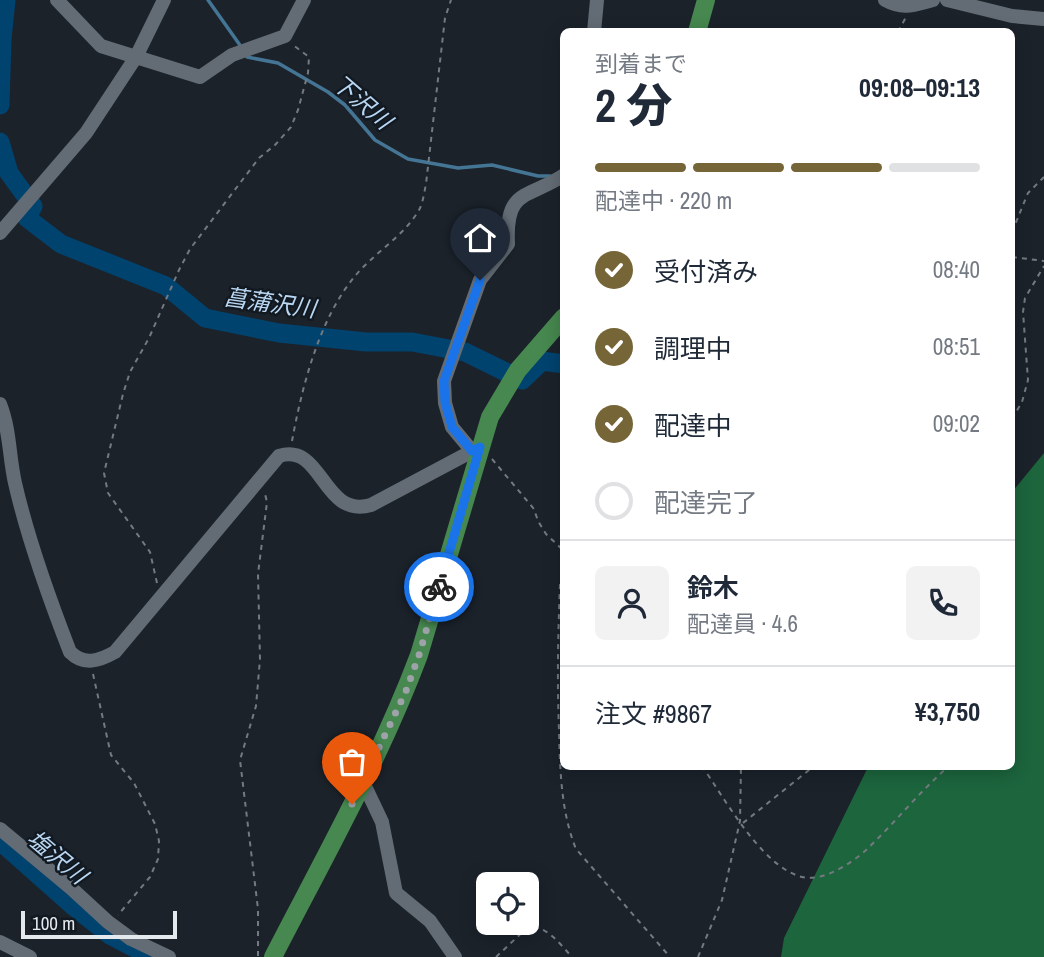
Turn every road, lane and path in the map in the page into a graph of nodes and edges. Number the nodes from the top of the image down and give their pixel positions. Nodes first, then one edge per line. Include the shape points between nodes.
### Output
1 (57, 0) edge
2 (164, 0) edge
3 (304, 0) edge
4 (451, 0) edge
5 (597, 0) edge
6 (706, 0) edge
7 (885, 0) edge
8 (933, 0) edge
9 (947, 0) edge
10 (1044, 19) edge
11 (594, 28) edge
12 (698, 28) edge
13 (285, 36) junction
14 (136, 57) junction
15 (1044, 177) edge
16 (560, 178) edge
17 (1015, 225) edge
18 (0, 233) edge
19 (1015, 257) edge
20 (1044, 261) edge
21 (1044, 266) edge
22 (560, 322) edge
23 (0, 404) edge
24 (1015, 414) edge
25 (477, 447) junction
26 (290, 452) junction
27 (259, 480) junction
28 (560, 547) edge
29 (560, 584) edge
30 (160, 597) junction
31 (90, 661) junction
32 (705, 770) edge
33 (741, 770) edge
34 (809, 770) edge
35 (945, 770) edge
36 (363, 782) junction
37 (741, 822) junction
38 (0, 830) edge
39 (110, 924) junction
40 (0, 942) edge
41 (30, 957) edge
42 (169, 957) edge
43 (258, 957) edge
44 (273, 957) edge
45 (455, 957) edge
46 (496, 957) edge
47 (572, 957) edge
48 (670, 957) edge
49 (698, 957) edge

1 - 14 street via 100,46
2 - 14 street
3 - 13 street
4 - 26 path via 444,18 432,142 420,208 354,278 331,317 313,355
5 - 11 street
6 - 12 main road
7 - 8 street via 897,7
9 - 10 street
13 - 14 street via 232,55 200,77
13 - 30 path via 309,57 298,110 290,127 259,158 178,270 130,373 104,473 108,493 150,552
14 - 18 street via 86,133
15 - 17 path via 1028,193
16 - 25 street via 523,194 516,203 507,223 508,244 480,280 444,381 452,427
19 - 20 path
21 - 24 path via 1025,298 1028,380
22 - 25 main road via 518,370
23 - 31 street via 15,482 58,619 70,652 77,659
25 - 26 street via 360,508 338,499 302,456
25 - 28 path via 534,509 546,534
25 - 36 main road via 419,655
26 - 27 street via 279,456
27 - 30 street
27 - 43 path via 267,502 258,574 260,659 256,706 240,760 258,909
29 - 48 path via 560,771 571,836 576,849
30 - 31 street via 115,652
31 - 39 path via 111,755 134,783 159,841 150,877
32 - 37 path
33 - 37 path
34 - 37 path
35 - 37 path via 864,852 816,878 802,877 772,859
36 - 44 main road
36 - 45 street via 382,822 396,893 429,921
37 - 49 path via 722,900
38 - 39 street
39 - 42 street
40 - 41 street
46 - 47 path via 529,926 549,933

